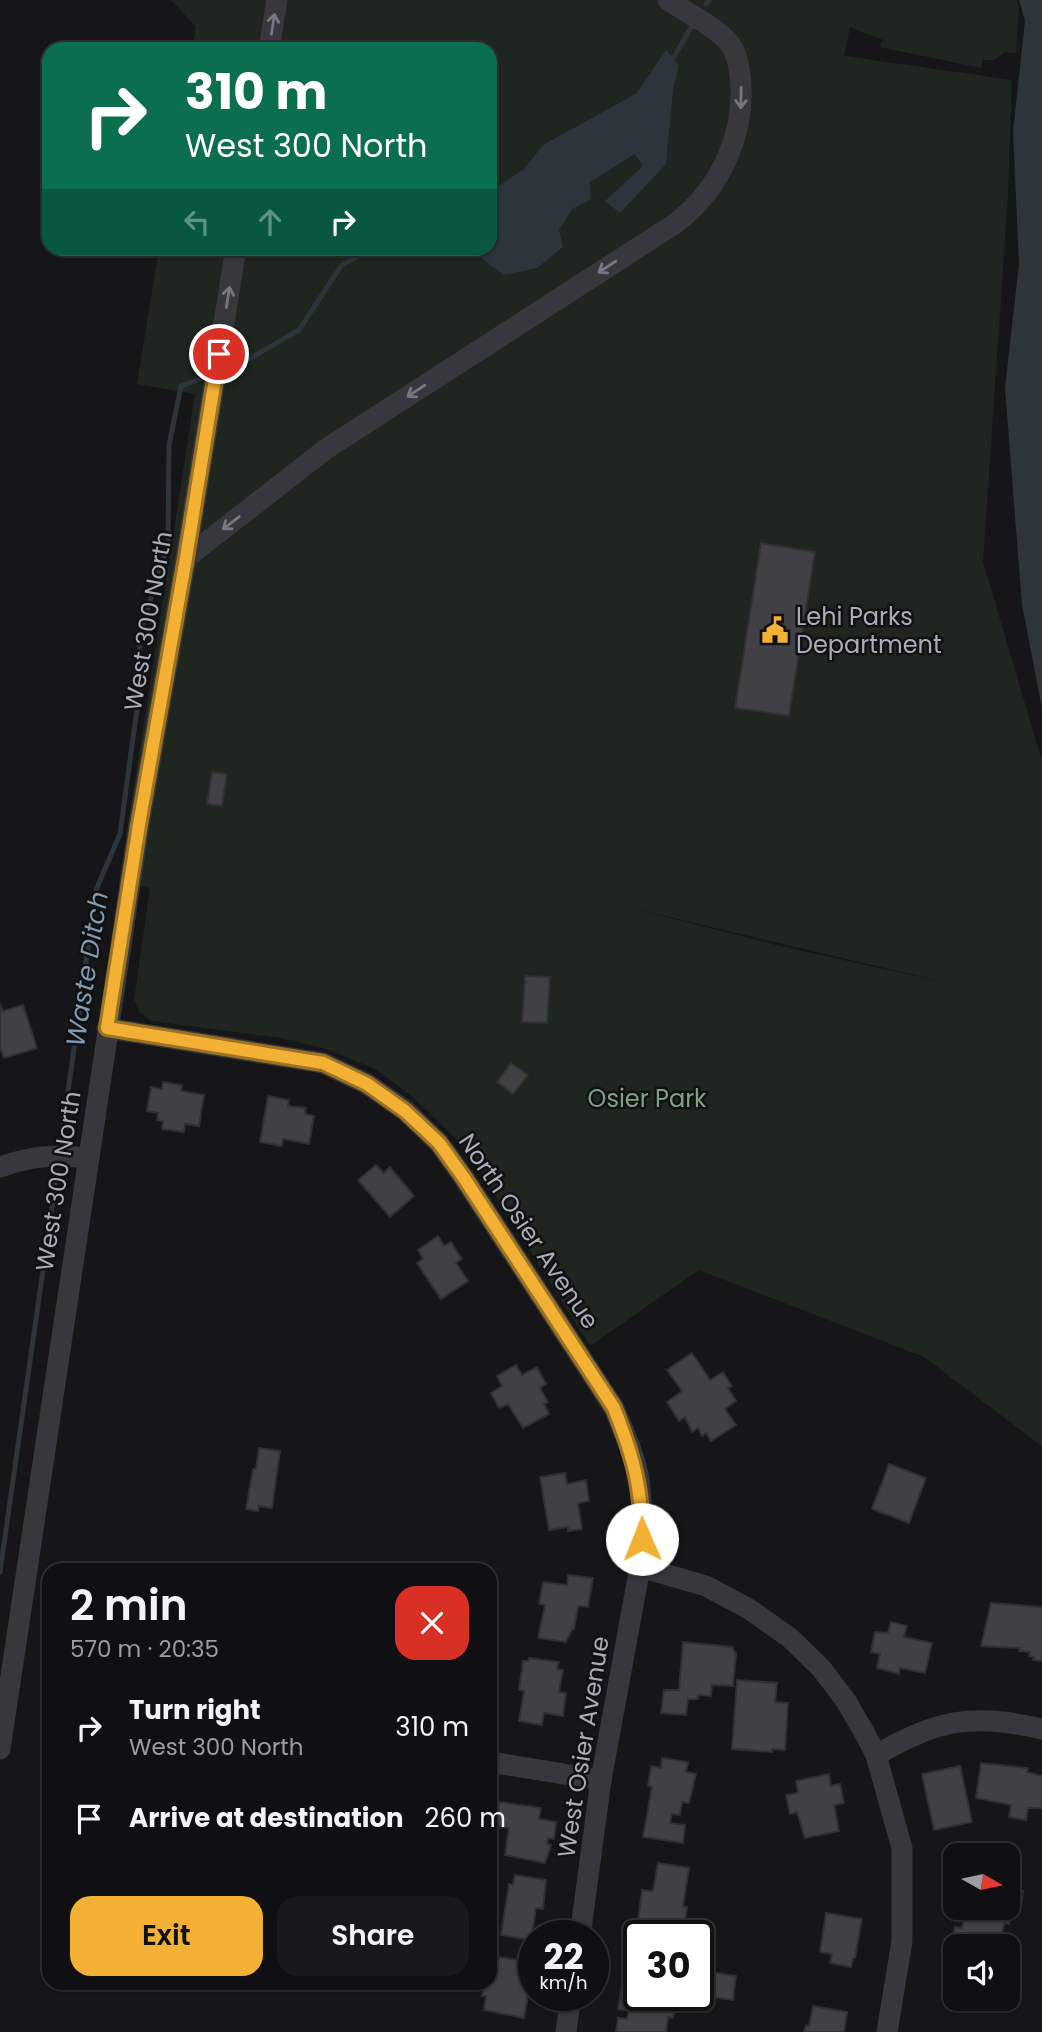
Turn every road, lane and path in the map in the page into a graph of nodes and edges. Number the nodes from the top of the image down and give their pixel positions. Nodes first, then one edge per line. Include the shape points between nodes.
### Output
1 (277, 0) edge
2 (668, 0) edge
3 (270, 42) edge
4 (235, 256) edge
5 (186, 558) junction
6 (107, 1028) junction
7 (87, 1158) junction
8 (0, 1167) edge
9 (640, 1567) junction
10 (1042, 1729) edge
11 (0, 1749) edge
12 (876, 1755) junction
13 (497, 1763) edge
14 (601, 1780) junction
15 (582, 1920) edge
16 (569, 2011) edge
17 (566, 2032) edge
18 (887, 2032) edge

3 -> 1 street
2 -> 5 street via 731,45 740,77 741,114 735,140 714,182 694,208 326,449
5 -> 4 street, West 300 North
5 - 6 street, West 300 North
6 - 7 street, West 300 North
6 - 9 street, North Osier Avenue via 323,1063 367,1084 439,1143 614,1408 639,1479
7 - 8 street via 30,1157
7 - 11 street, West 300 North
9 - 12 street via 706,1586 790,1638 846,1700
9 - 14 street, West Osier Avenue
10 - 12 street via 1004,1720 972,1719 904,1739
12 - 18 street via 902,1848 902,1941
13 - 14 street
14 - 15 street, West Osier Avenue
16 - 17 street

